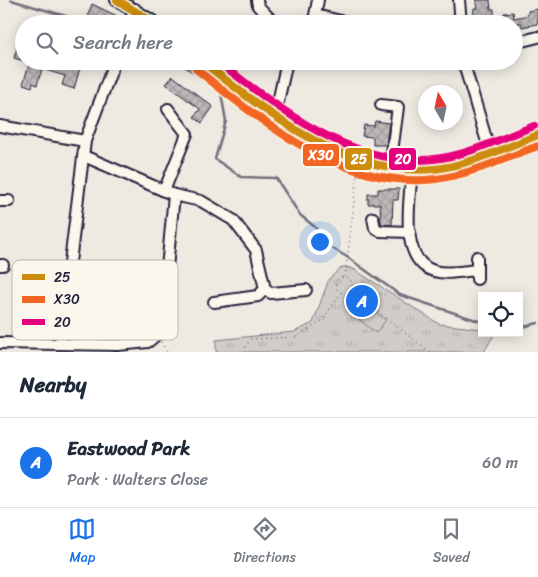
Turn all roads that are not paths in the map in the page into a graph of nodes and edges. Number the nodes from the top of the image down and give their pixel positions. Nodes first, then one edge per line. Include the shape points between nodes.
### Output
1 (116, 0) edge
2 (256, 0) edge
3 (318, 0) edge
4 (459, 0) edge
5 (135, 9) junction
6 (133, 15) edge
7 (143, 15) edge
8 (266, 15) edge
9 (315, 15) edge
10 (460, 15) edge
11 (538, 37) edge
12 (523, 41) edge
13 (112, 70) edge
14 (213, 70) edge
15 (286, 70) edge
16 (465, 70) edge
17 (381, 105) dead end
18 (168, 109) dead end
19 (275, 116) junction
20 (0, 126) edge
21 (538, 135) edge
22 (85, 141) junction
23 (490, 152) junction
24 (84, 156) junction
25 (390, 167) junction
26 (412, 170) junction
27 (169, 193) junction
28 (373, 218) dead end
29 (410, 232) junction
30 (477, 257) dead end
31 (71, 260) edge
32 (166, 260) edge
33 (265, 289) junction
34 (306, 290) dead end
35 (214, 302) dead end
36 (60, 340) edge
37 (151, 340) edge
38 (0, 343) edge
39 (60, 343) junction
40 (13, 348) edge
41 (118, 348) edge

1 - 5 main road
2 - 8 street
3 - 9 street
4 - 10 street
5 - 6 street
5 - 7 main road
11 - 12 street
13 - 22 street
14 - 19 main road
15 - 19 street
16 - 23 street
17 - 25 street via 398,107
18 - 27 street via 187,134
19 - 25 main road via 329,147
20 - 22 street
21 - 23 main road
22 - 24 street
23 - 26 main road via 449,166
24 - 27 street
24 - 31 street
25 - 26 main road
26 - 29 street
27 - 32 street
27 - 33 street via 202,201 233,220 256,250
28 - 29 street via 375,228 380,231
29 - 30 street via 414,256 428,269 477,275
33 - 34 street via 271,292
33 - 35 street via 258,296
36 - 39 street
37 - 41 street
38 - 40 street
39 - 40 street
39 - 41 street

